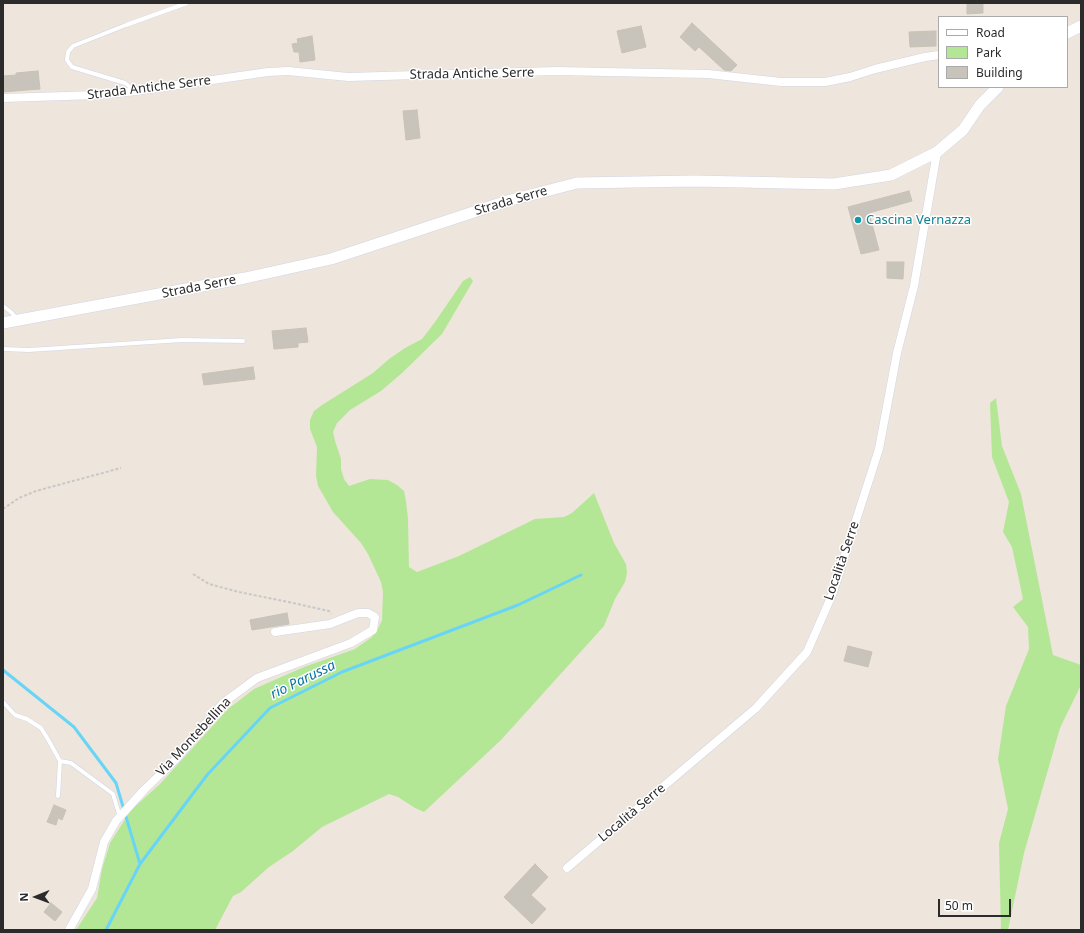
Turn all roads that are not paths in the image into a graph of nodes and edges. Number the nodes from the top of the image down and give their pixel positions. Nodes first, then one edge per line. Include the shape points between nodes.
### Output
1 (187, 3) edge
2 (1081, 26) edge
3 (1068, 32) edge
4 (938, 55) edge
5 (997, 88) edge
6 (136, 91) junction
7 (3, 98) edge
8 (937, 152) junction
9 (3, 306) edge
10 (18, 321) junction
11 (3, 323) edge
12 (242, 341) dead end
13 (3, 349) edge
14 (275, 632) dead end
15 (3, 702) edge
16 (60, 761) junction
17 (58, 796) dead end
18 (120, 817) junction
19 (567, 868) dead end
20 (69, 930) edge

1 - 6 lane via 73,46 68,52 67,60 72,67 125,84
2 - 3 main road
4 - 6 street, Strada Antiche Serre via 824,82 779,81 708,74 556,72 348,77 288,71
5 - 8 main road, Strada Serre via 980,105 963,130
6 - 7 street, Strada Antiche Serre
8 - 10 main road, Strada Serre via 891,175 834,184 694,181 577,183 507,201 331,259
8 - 19 street, Località Serre via 914,286 897,353 879,449 832,594 807,652 756,708
9 - 10 lane
10 - 11 main road, Strada Serre
12 - 13 lane via 182,340 29,350
14 - 18 street, Via Montebellina via 330,624 358,613 368,613 375,617 373,630 352,643 257,678 223,703 176,759
15 - 16 lane via 15,714 41,728
16 - 17 lane
16 - 18 lane via 71,763 113,794
18 - 20 street, Via Montebellina via 104,842 92,889

